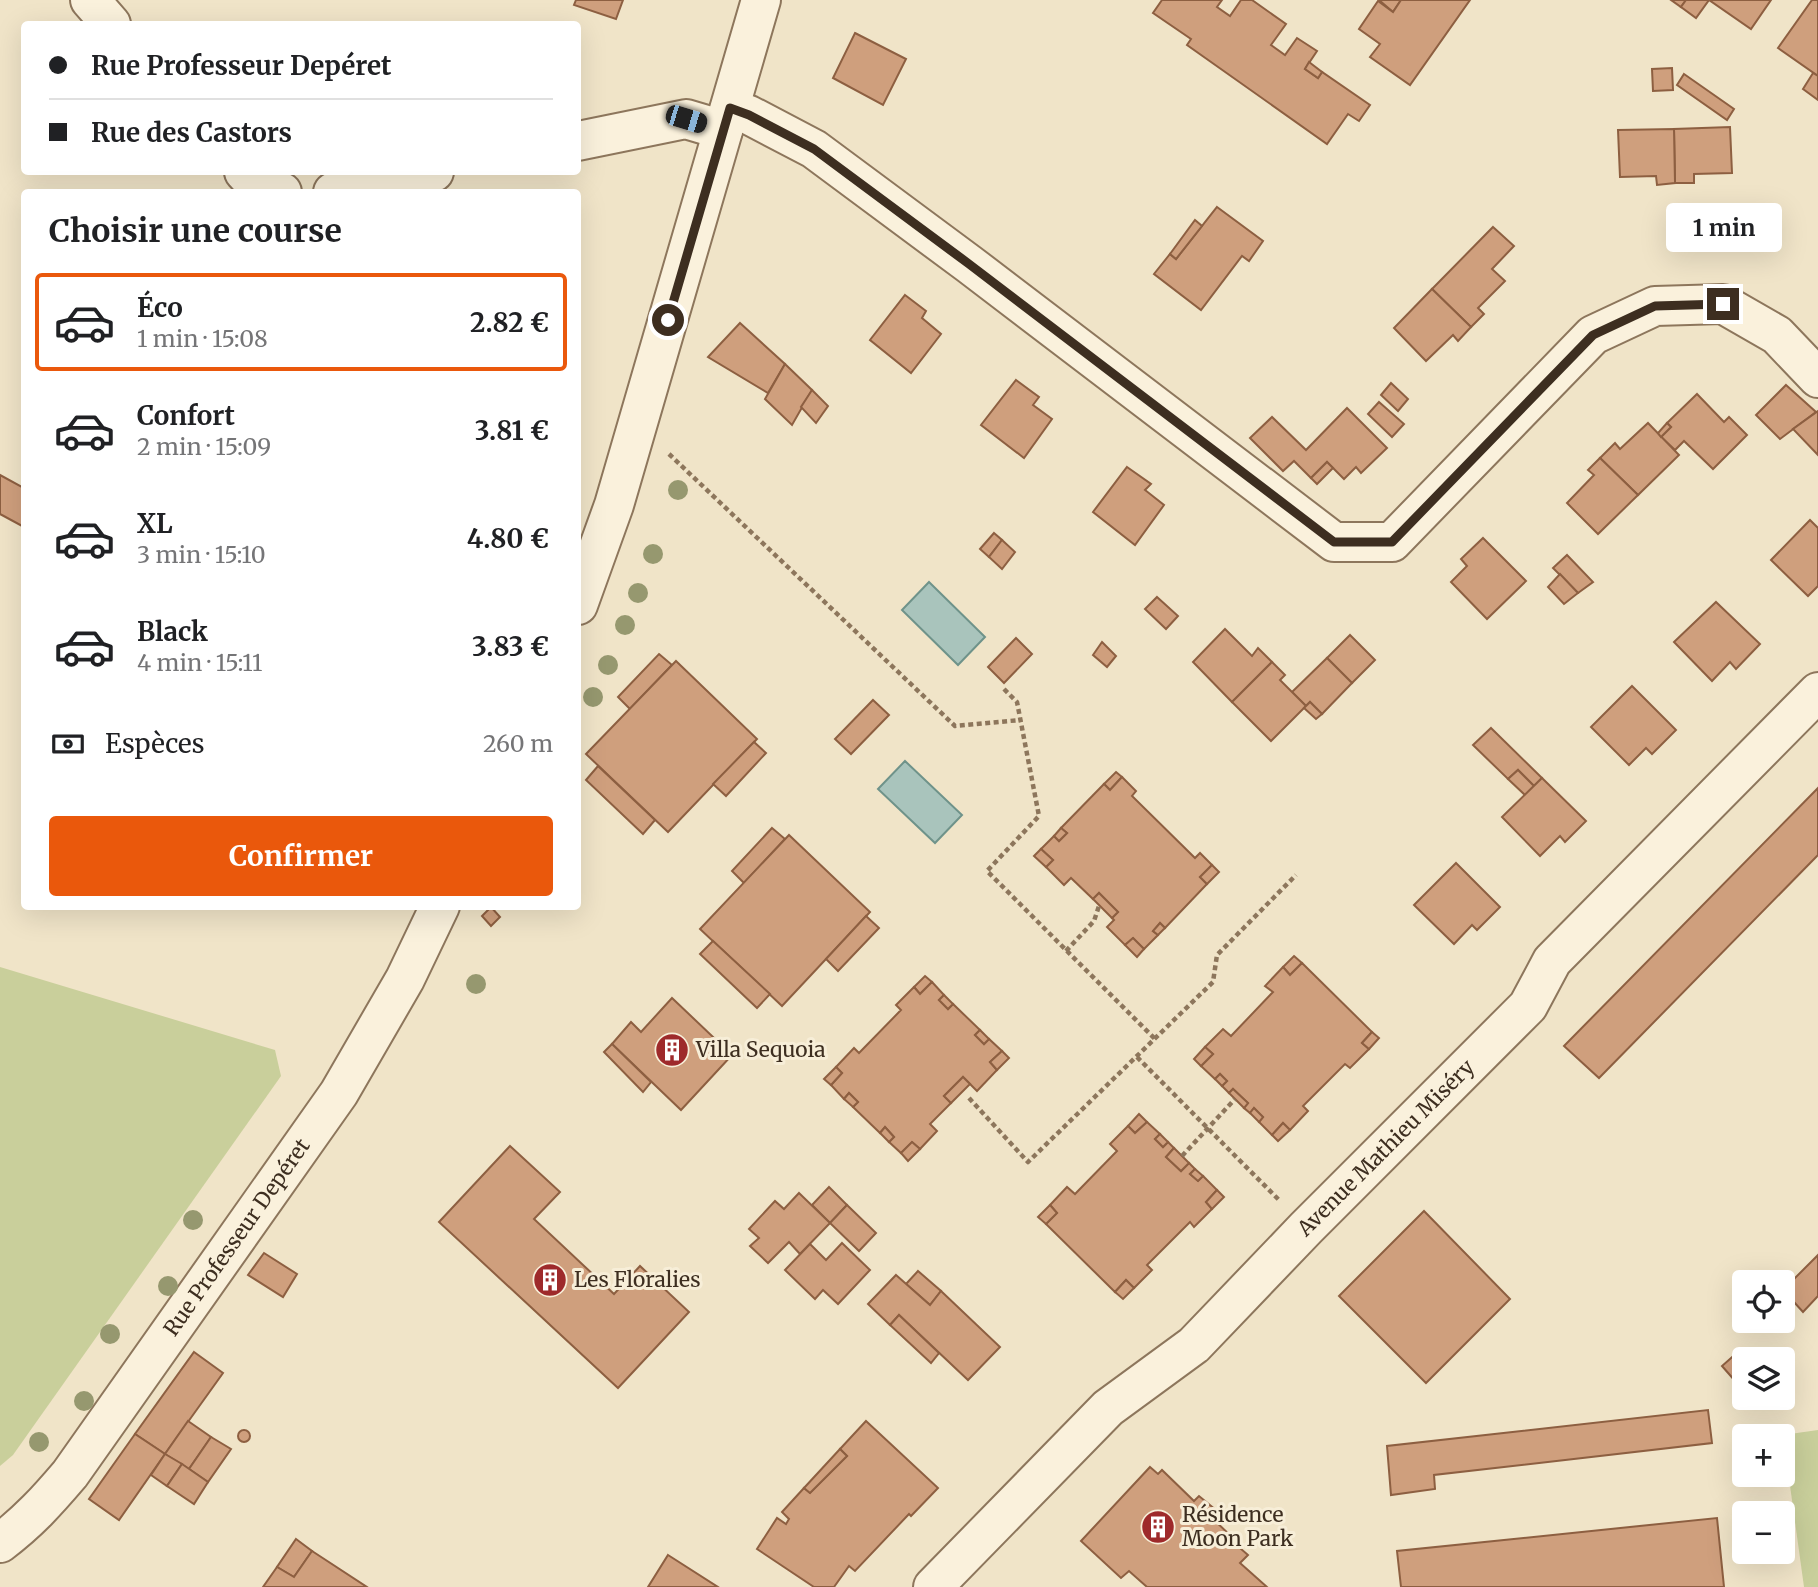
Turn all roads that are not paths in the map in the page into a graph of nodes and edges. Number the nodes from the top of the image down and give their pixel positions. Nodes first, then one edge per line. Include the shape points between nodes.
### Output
1 (90, 0) edge
2 (761, 0) edge
3 (108, 21) edge
4 (727, 119) junction
5 (581, 140) edge
6 (247, 175) edge
7 (418, 175) edge
8 (272, 189) edge
9 (348, 189) edge
10 (1818, 378) edge
11 (581, 597) edge
12 (1818, 692) edge
13 (438, 910) edge
14 (0, 1543) edge
15 (933, 1587) edge

1 - 3 street
2 - 4 street
4 - 5 street via 686,119
4 - 10 street via 749,115 814,149 1334,542 1392,542 1593,335 1655,306 1723,304 1777,335
4 - 11 street via 614,505
6 - 8 street via 255,184
7 - 9 street
12 - 15 street, Avenue Mathieu Miséry via 1552,961 1528,1006 1194,1345 1108,1408
13 - 14 street, Rue Professeur Depéret via 405,979 339,1094 70,1474 23,1526

